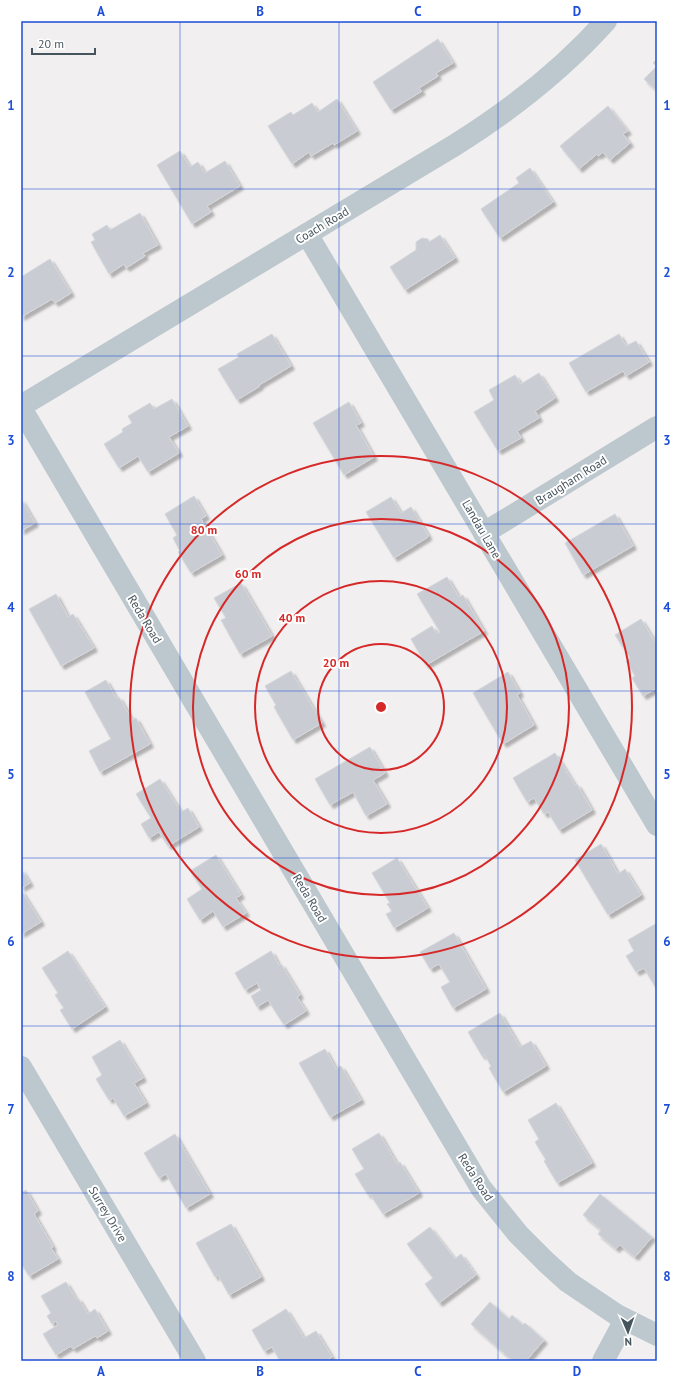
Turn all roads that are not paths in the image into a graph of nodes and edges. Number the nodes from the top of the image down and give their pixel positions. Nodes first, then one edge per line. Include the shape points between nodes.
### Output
1 (606, 21) edge
2 (307, 234) junction
3 (21, 407) edge
4 (657, 426) edge
5 (484, 533) junction
6 (657, 825) edge
7 (21, 1067) edge
8 (625, 1320) junction
9 (657, 1335) edge
10 (195, 1361) edge
11 (603, 1361) edge

1 - 2 street, Coach Road via 548,77 496,119
2 - 3 street, Coach Road
2 - 5 street, Landau Lane
3 - 8 street, Reda Road via 481,1188 518,1234 546,1262 576,1288
4 - 5 street, Braugham Road
5 - 6 street, Landau Lane
7 - 10 street, Surrey Drive
8 - 9 street, Reda Road
8 - 11 street

